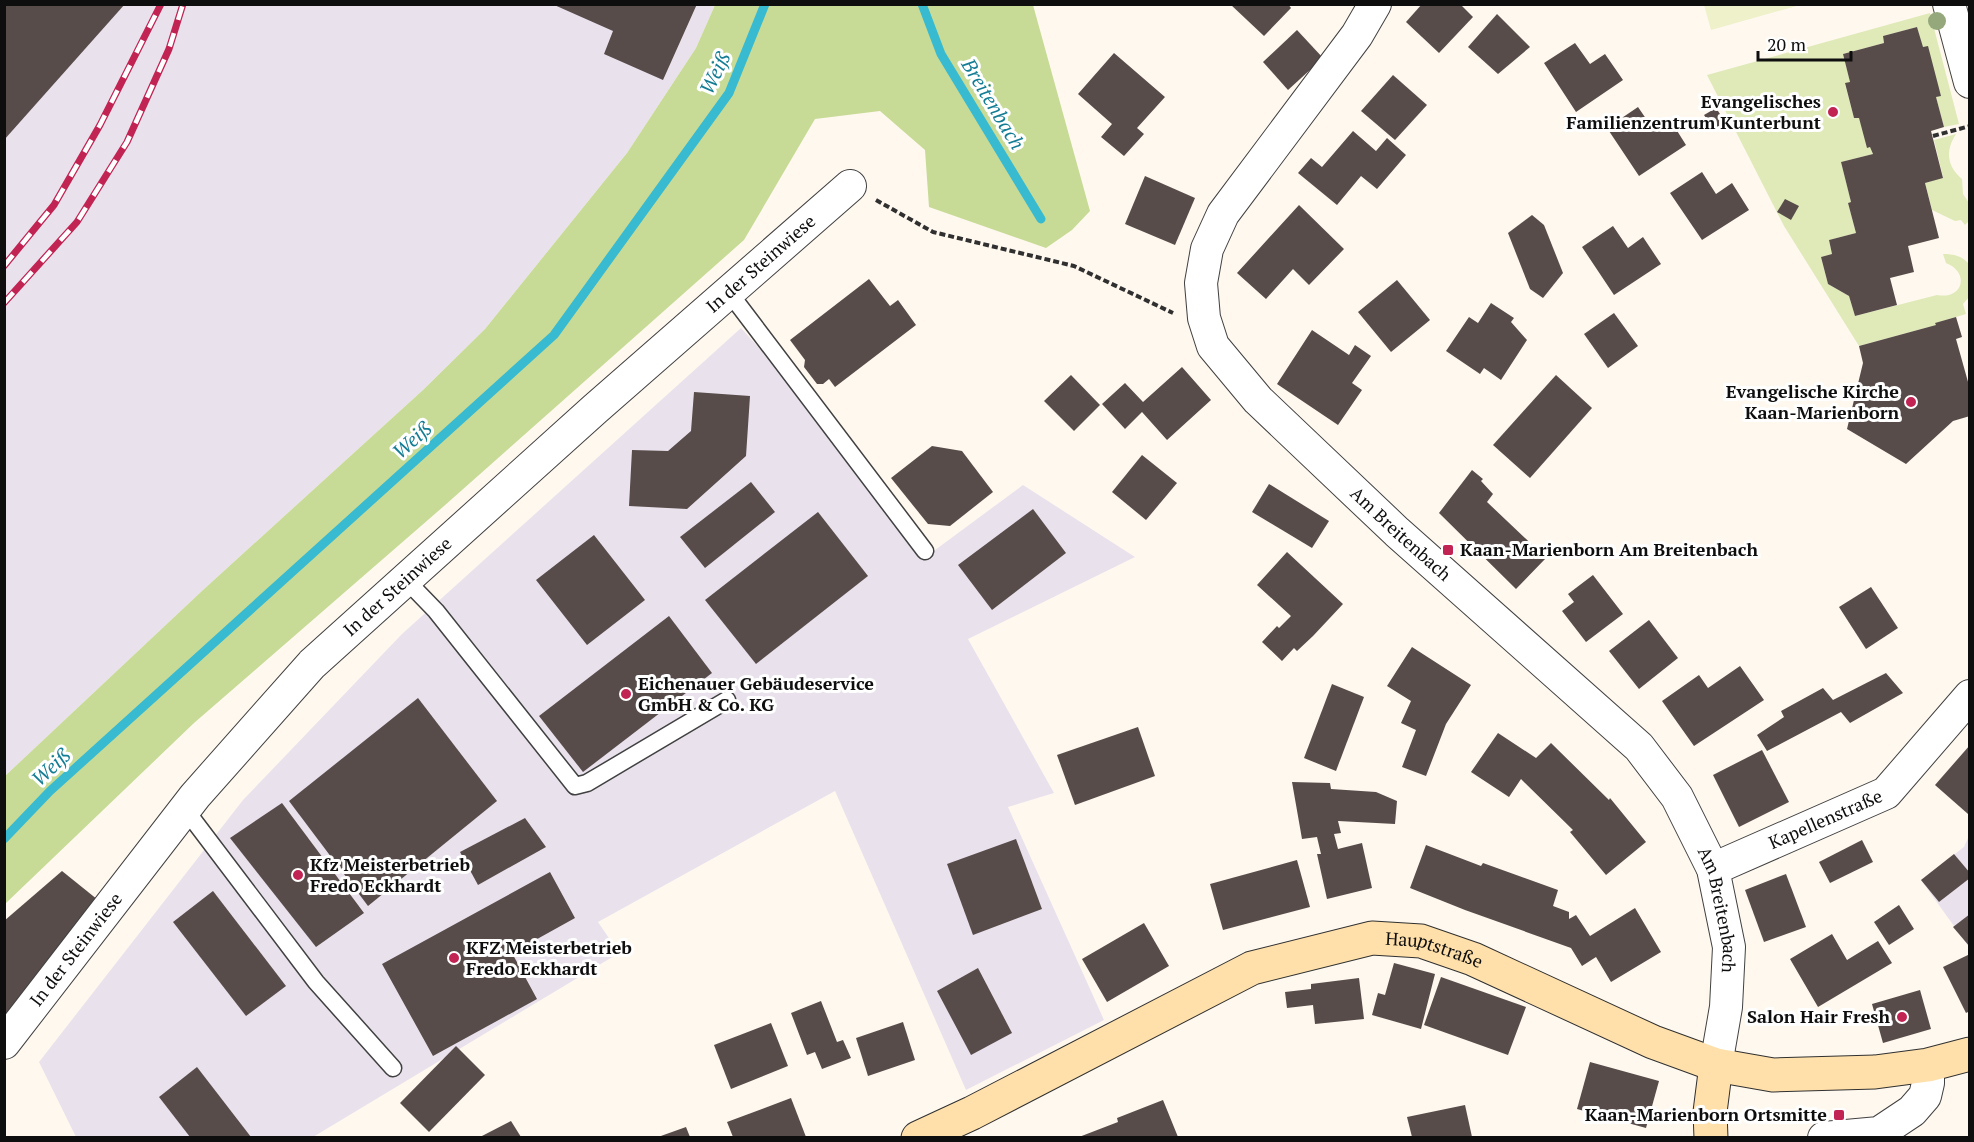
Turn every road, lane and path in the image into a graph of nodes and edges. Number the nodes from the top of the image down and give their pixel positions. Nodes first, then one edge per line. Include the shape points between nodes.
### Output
1 (1375, 4) edge
2 (1949, 4) edge
3 (1970, 82) edge
4 (1970, 126) edge
5 (1933, 136) dead end
6 (850, 186) joint
7 (728, 291) junction
8 (1204, 318) junction
9 (925, 551) dead end
10 (406, 580) junction
11 (1970, 696) edge
12 (727, 700) dead end
13 (185, 809) junction
14 (1713, 869) junction
15 (4, 1043) edge
16 (1970, 1054) edge
17 (1716, 1065) junction
18 (1928, 1065) junction
19 (393, 1068) dead end
20 (918, 1137) edge
21 (1711, 1137) edge
22 (1824, 1137) edge

1 - 8 street, Am Breitenbach via 1357,35 1223,214 1208,249 1201,283
2 - 3 street
4 - 5 path
6 - 7 street, In der Steinwiese
6 - 8 path via 933,232 1074,266 1172,312
7 - 9 lane
7 - 10 street, In der Steinwiese
8 - 14 street, Am Breitenbach via 1213,346 1258,400 1397,532 1639,747 1677,797
10 - 12 lane via 436,611 575,786 587,783
10 - 13 street, In der Steinwiese via 312,664
11 - 14 street, Kapellenstraße via 1886,793
13 - 15 street, In der Steinwiese
13 - 19 lane via 315,982
14 - 17 street, Am Breitenbach via 1729,947
16 - 18 main road, Hauptstraße
17 - 18 main road, Hauptstraße via 1773,1075 1875,1072
17 - 20 main road, Hauptstraße via 1653,1042 1473,959 1421,941 1372,938 1252,968
17 - 21 main road
18 - 22 street via 1925,1096 1912,1111 1879,1133

